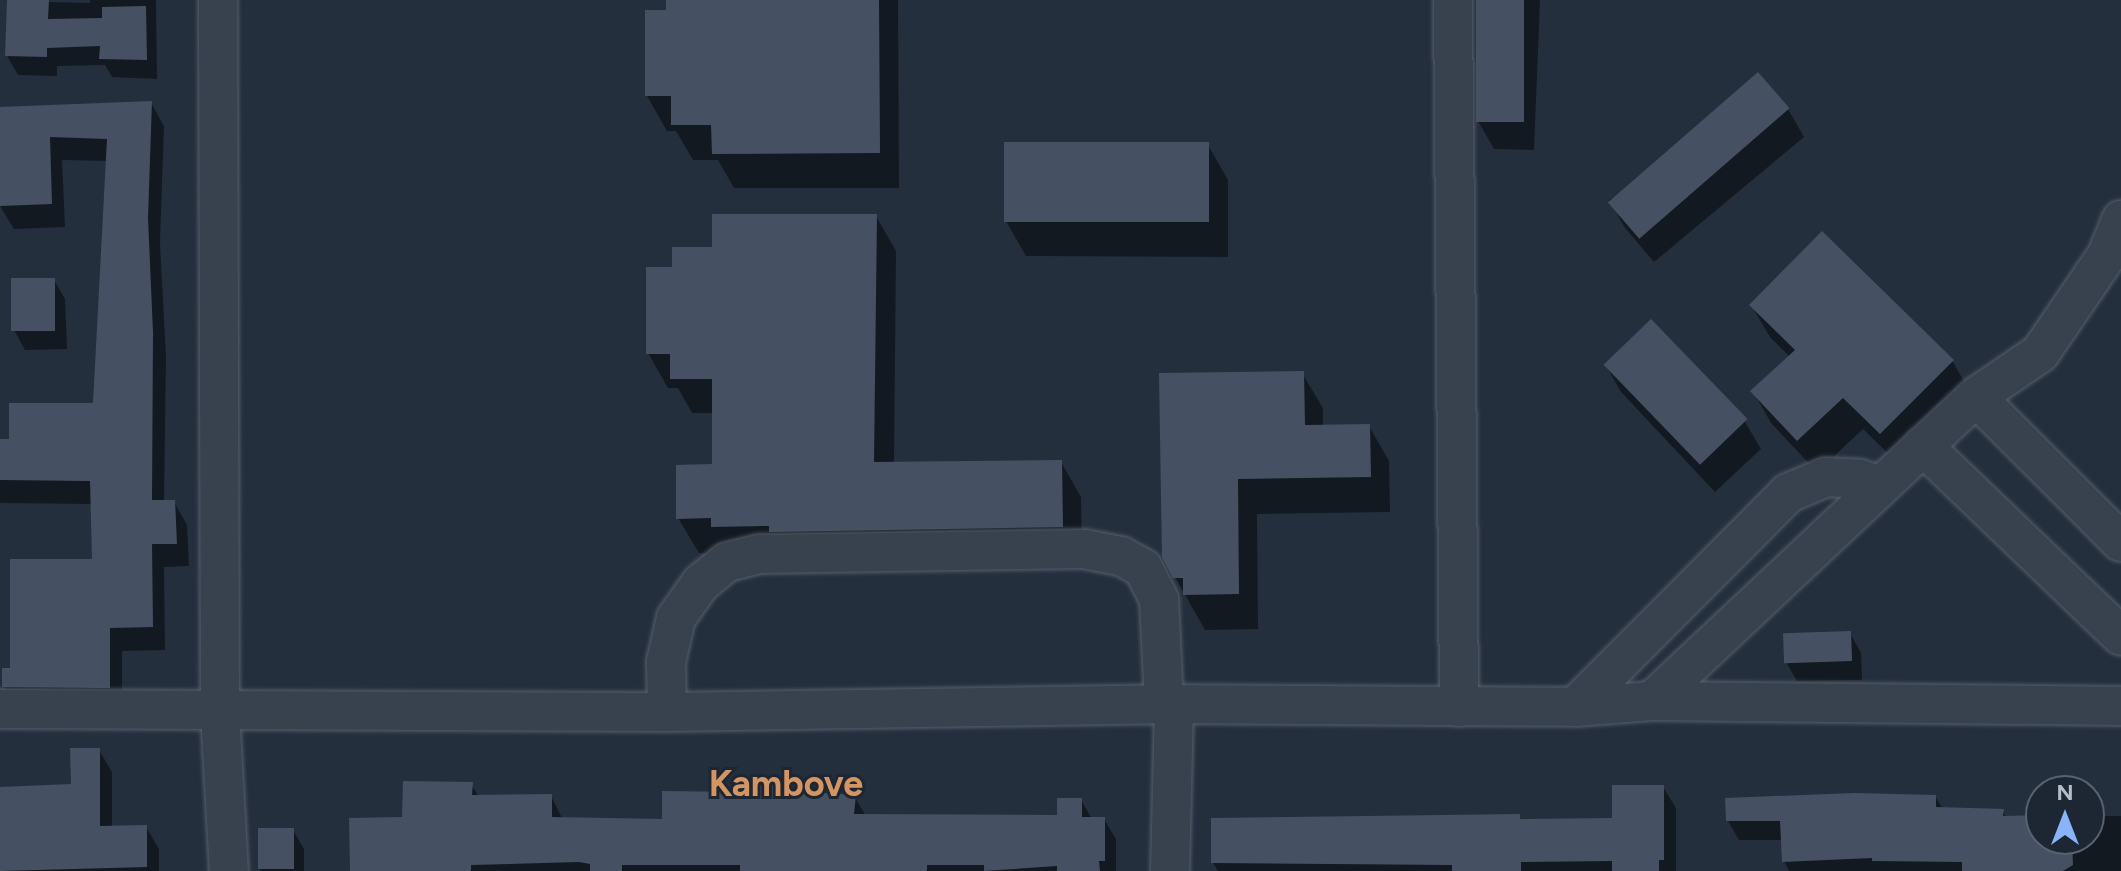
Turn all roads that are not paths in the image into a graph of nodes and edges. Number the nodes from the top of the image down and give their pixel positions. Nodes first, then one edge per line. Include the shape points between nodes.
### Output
1 (218, 0) edge
2 (1453, 0) edge
3 (2121, 220) edge
4 (1976, 397) junction
5 (1923, 446) junction
6 (1881, 486) junction
7 (2121, 542) edge
8 (2121, 636) edge
9 (1652, 701) junction
10 (1169, 704) junction
11 (2121, 706) edge
12 (1459, 707) junction
13 (1575, 707) junction
14 (0, 709) edge
15 (220, 712) junction
16 (667, 712) junction
17 (229, 871) edge
18 (1170, 871) edge

1 - 15 street
2 - 12 street
3 - 4 street via 2107,255 2040,353
4 - 5 street
4 - 7 street
5 - 6 street
5 - 8 street
6 - 9 street
6 - 13 street via 1826,477 1788,493
9 - 11 street
9 - 13 street
10 - 12 street
10 - 16 street
10 - 16 street via 1159,600 1143,568 1121,556 1084,549 760,554 727,562 701,583 676,618 666,662
10 - 18 street
12 - 13 street
14 - 15 street
15 - 16 street
15 - 17 street

